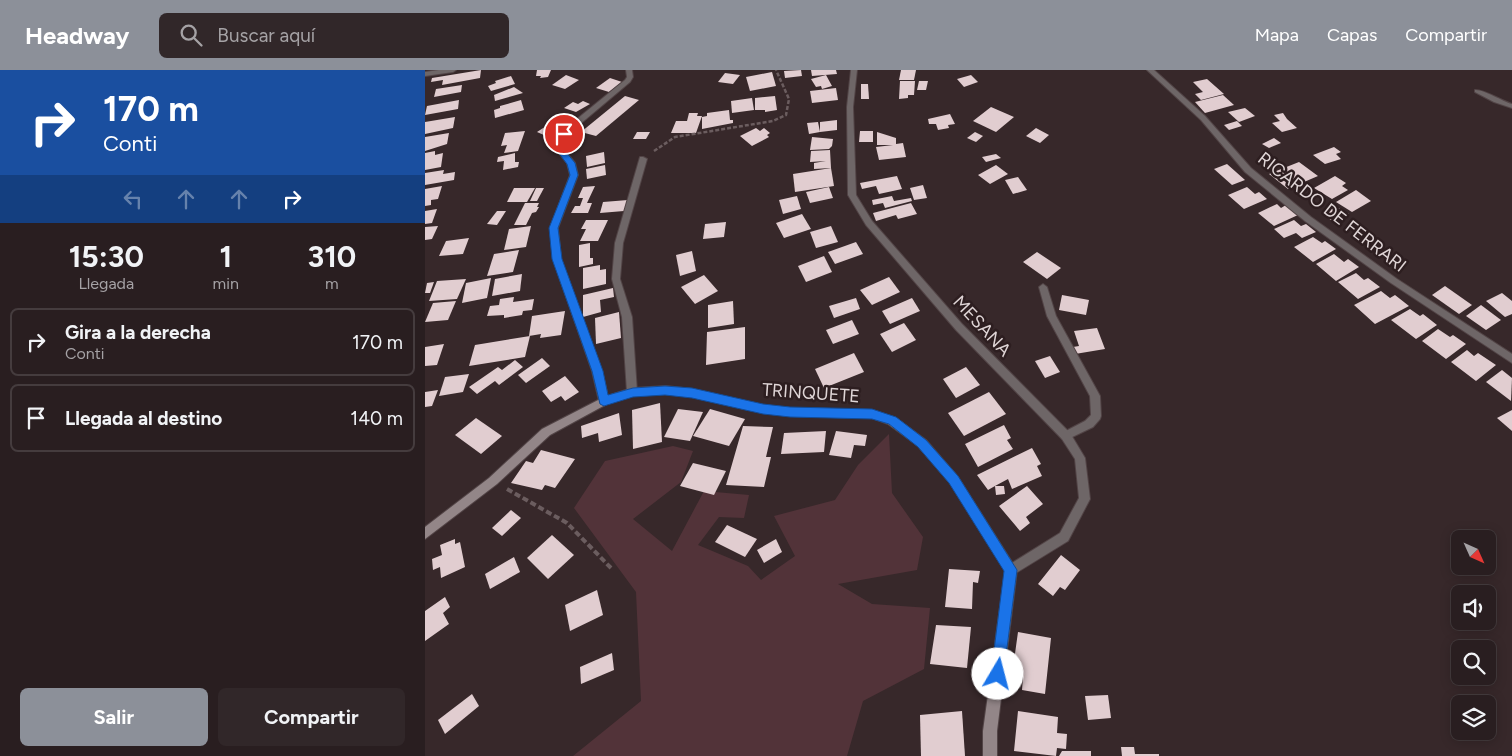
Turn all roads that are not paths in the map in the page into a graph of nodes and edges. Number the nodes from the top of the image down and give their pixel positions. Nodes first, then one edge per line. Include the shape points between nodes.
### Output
1 (453, 70) edge
2 (629, 70) edge
3 (854, 70) edge
4 (1150, 70) edge
5 (425, 74) edge
6 (1477, 91) dead end
7 (1512, 106) edge
8 (643, 159) road end
9 (1043, 287) dead end
10 (1512, 359) edge
11 (633, 392) junction
12 (604, 401) junction
13 (1066, 436) junction
14 (425, 534) edge
15 (1011, 570) junction
16 (990, 756) edge

1 - 5 street
2 - 12 street via 628,81 564,134 558,147 571,163 574,175 554,228 557,259 597,371
3 - 13 street, MESANA via 850,108 852,195 869,223 959,327
4 - 10 street, RICARDO DE FERRARI via 1203,118 1248,170 1308,219
6 - 7 street
8 - 11 street via 619,243 616,279 627,317
9 - 13 street via 1052,316 1095,396 1096,416 1089,424
11 - 12 street, TRINQUETE
11 - 15 street, TRINQUETE via 665,390 692,393 763,409 872,414 892,421 922,443 953,480
12 - 14 street, TRINQUETE via 546,432 493,481
13 - 15 street, MESANA via 1080,458 1085,499 1064,537
15 - 16 street via 990,731

